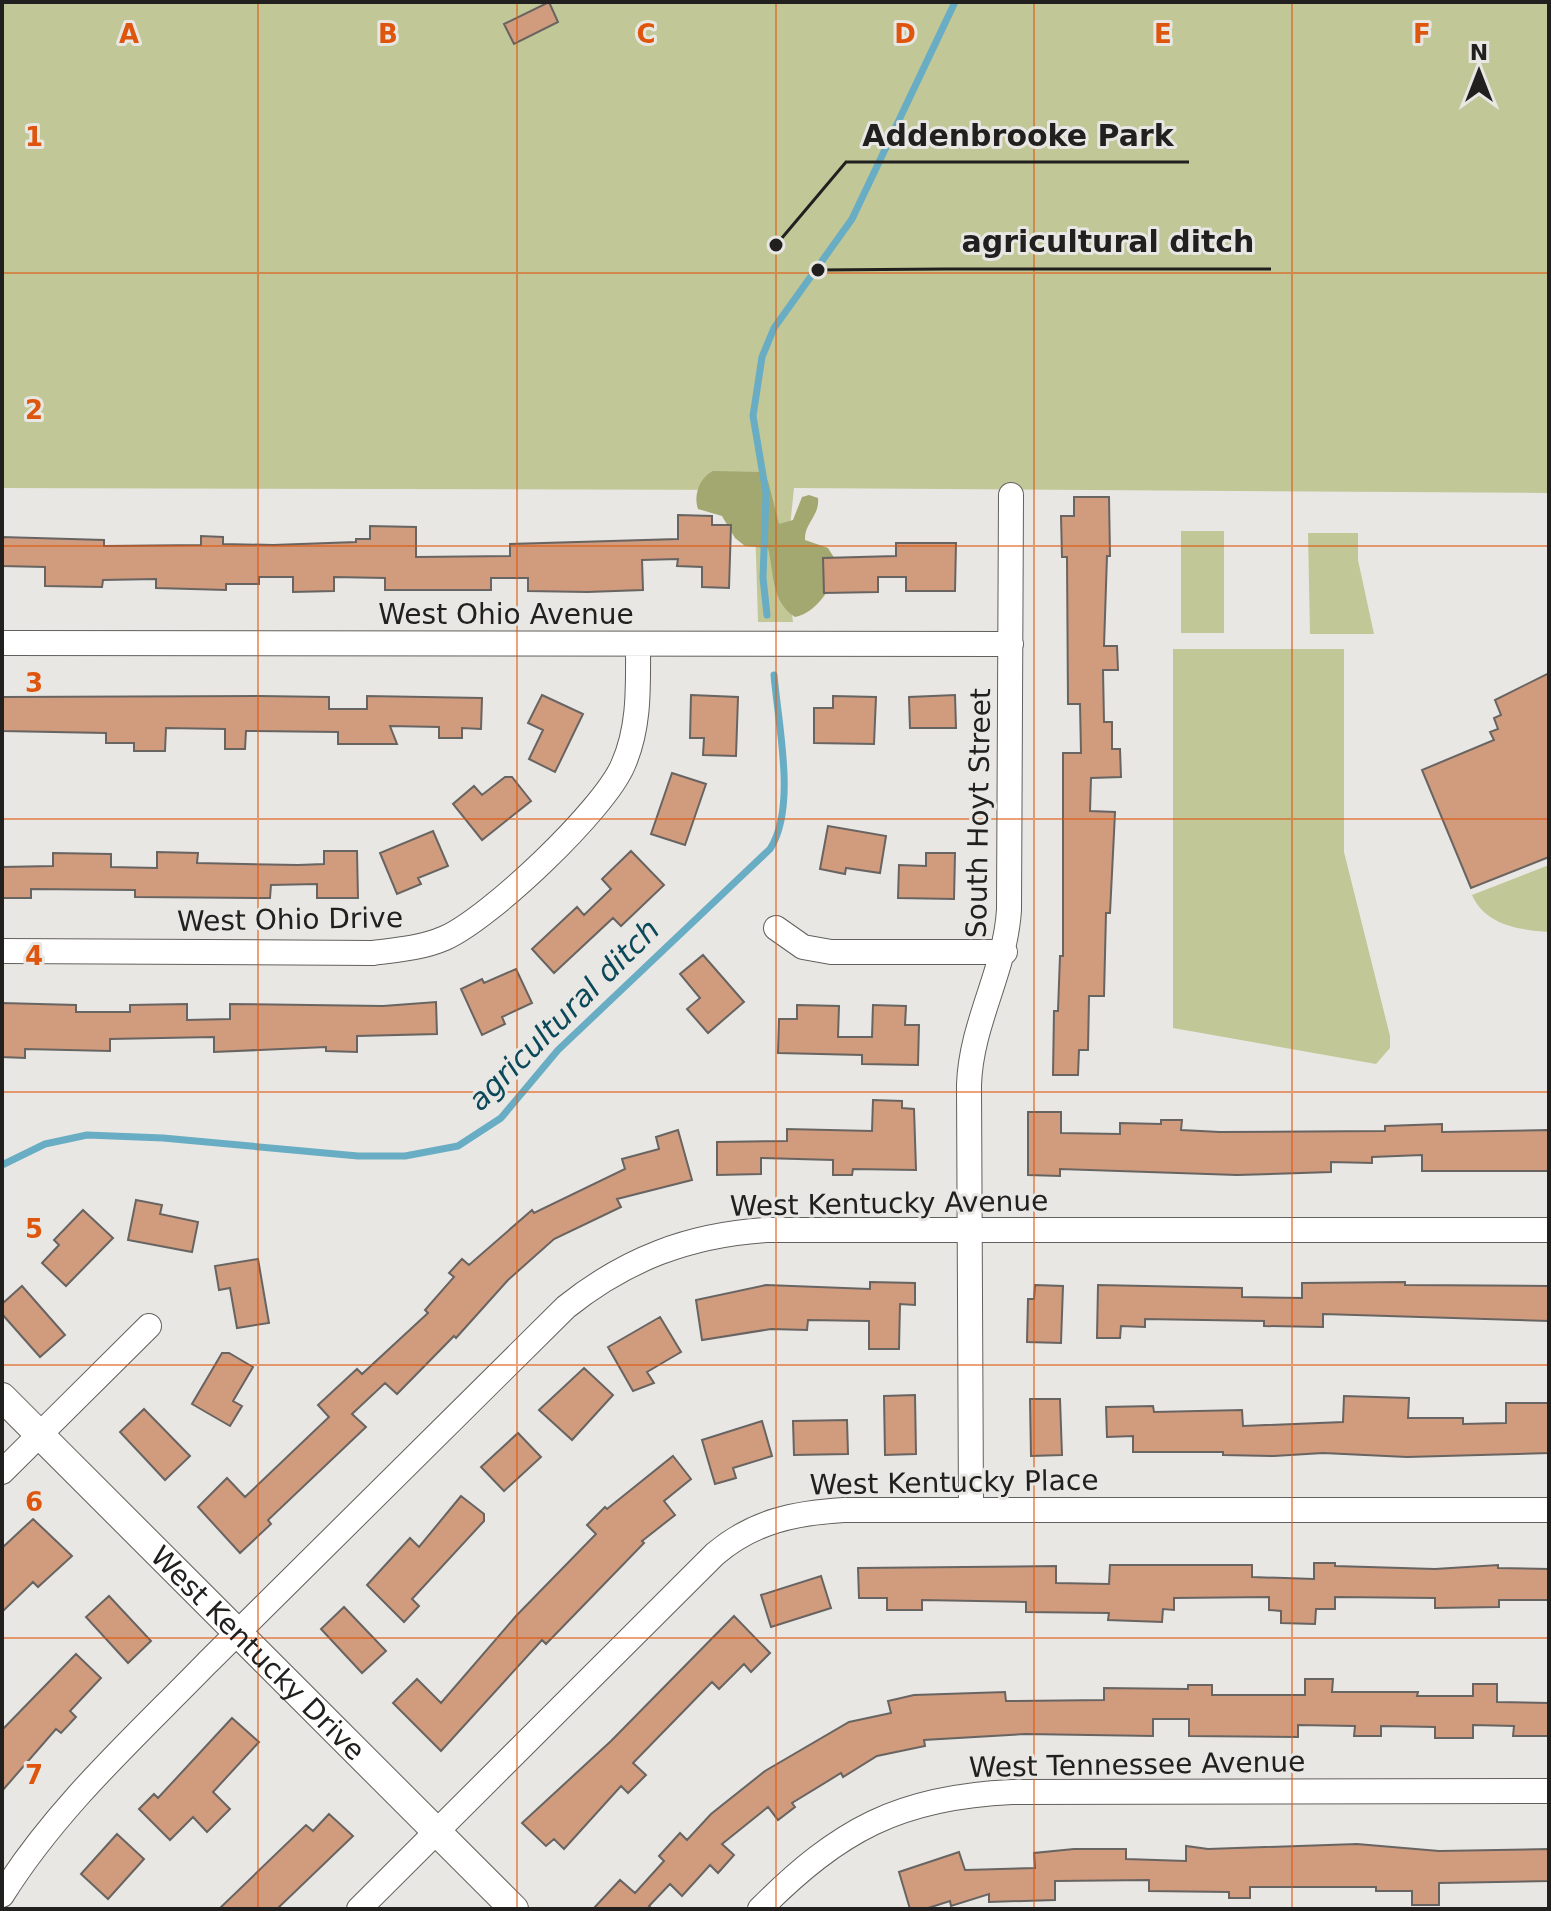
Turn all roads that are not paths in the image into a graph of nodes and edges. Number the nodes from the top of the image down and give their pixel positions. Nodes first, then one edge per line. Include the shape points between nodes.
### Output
1 (1011, 495) dead end
2 (2, 643) edge
3 (1011, 644) junction
4 (638, 645) junction
5 (776, 928) dead end
6 (2, 951) edge
7 (1005, 952) junction
8 (971, 1230) junction
9 (1549, 1230) edge
10 (149, 1326) dead end
11 (2, 1397) edge
12 (40, 1435) junction
13 (2, 1472) edge
14 (971, 1509) junction
15 (1549, 1510) edge
16 (239, 1632) junction
17 (1549, 1791) edge
18 (437, 1832) junction
19 (2, 1895) edge
20 (359, 1909) edge
21 (514, 1909) edge
22 (760, 1909) edge

1 - 3 street, South Hoyt Street
2 - 4 street, West Ohio Avenue
3 - 4 street, West Ohio Avenue
3 - 7 street, South Hoyt Street
4 - 6 street, West Ohio Drive via 632,741 612,787 586,819 485,913 446,937 373,953
5 - 7 street via 803,947 831,952
7 - 8 street, South Hoyt Street via 971,1053
8 - 9 street, West Kentucky Avenue
8 - 14 street, South Hoyt Street
8 - 16 street, West Kentucky Avenue via 740,1232 682,1243 617,1270 566,1307
10 - 12 street
11 - 12 street, West Kentucky Drive
12 - 13 street
12 - 16 street, West Kentucky Drive
14 - 15 street, West Kentucky Place
14 - 18 street, West Kentucky Place via 812,1512 765,1522 738,1537
16 - 18 street, West Kentucky Drive
16 - 19 street, West Kentucky Avenue via 84,1788
17 - 22 street, West Tennessee Avenue via 957,1796 899,1811 847,1835 809,1862
18 - 20 street, West Kentucky Place
18 - 21 street, West Kentucky Drive

